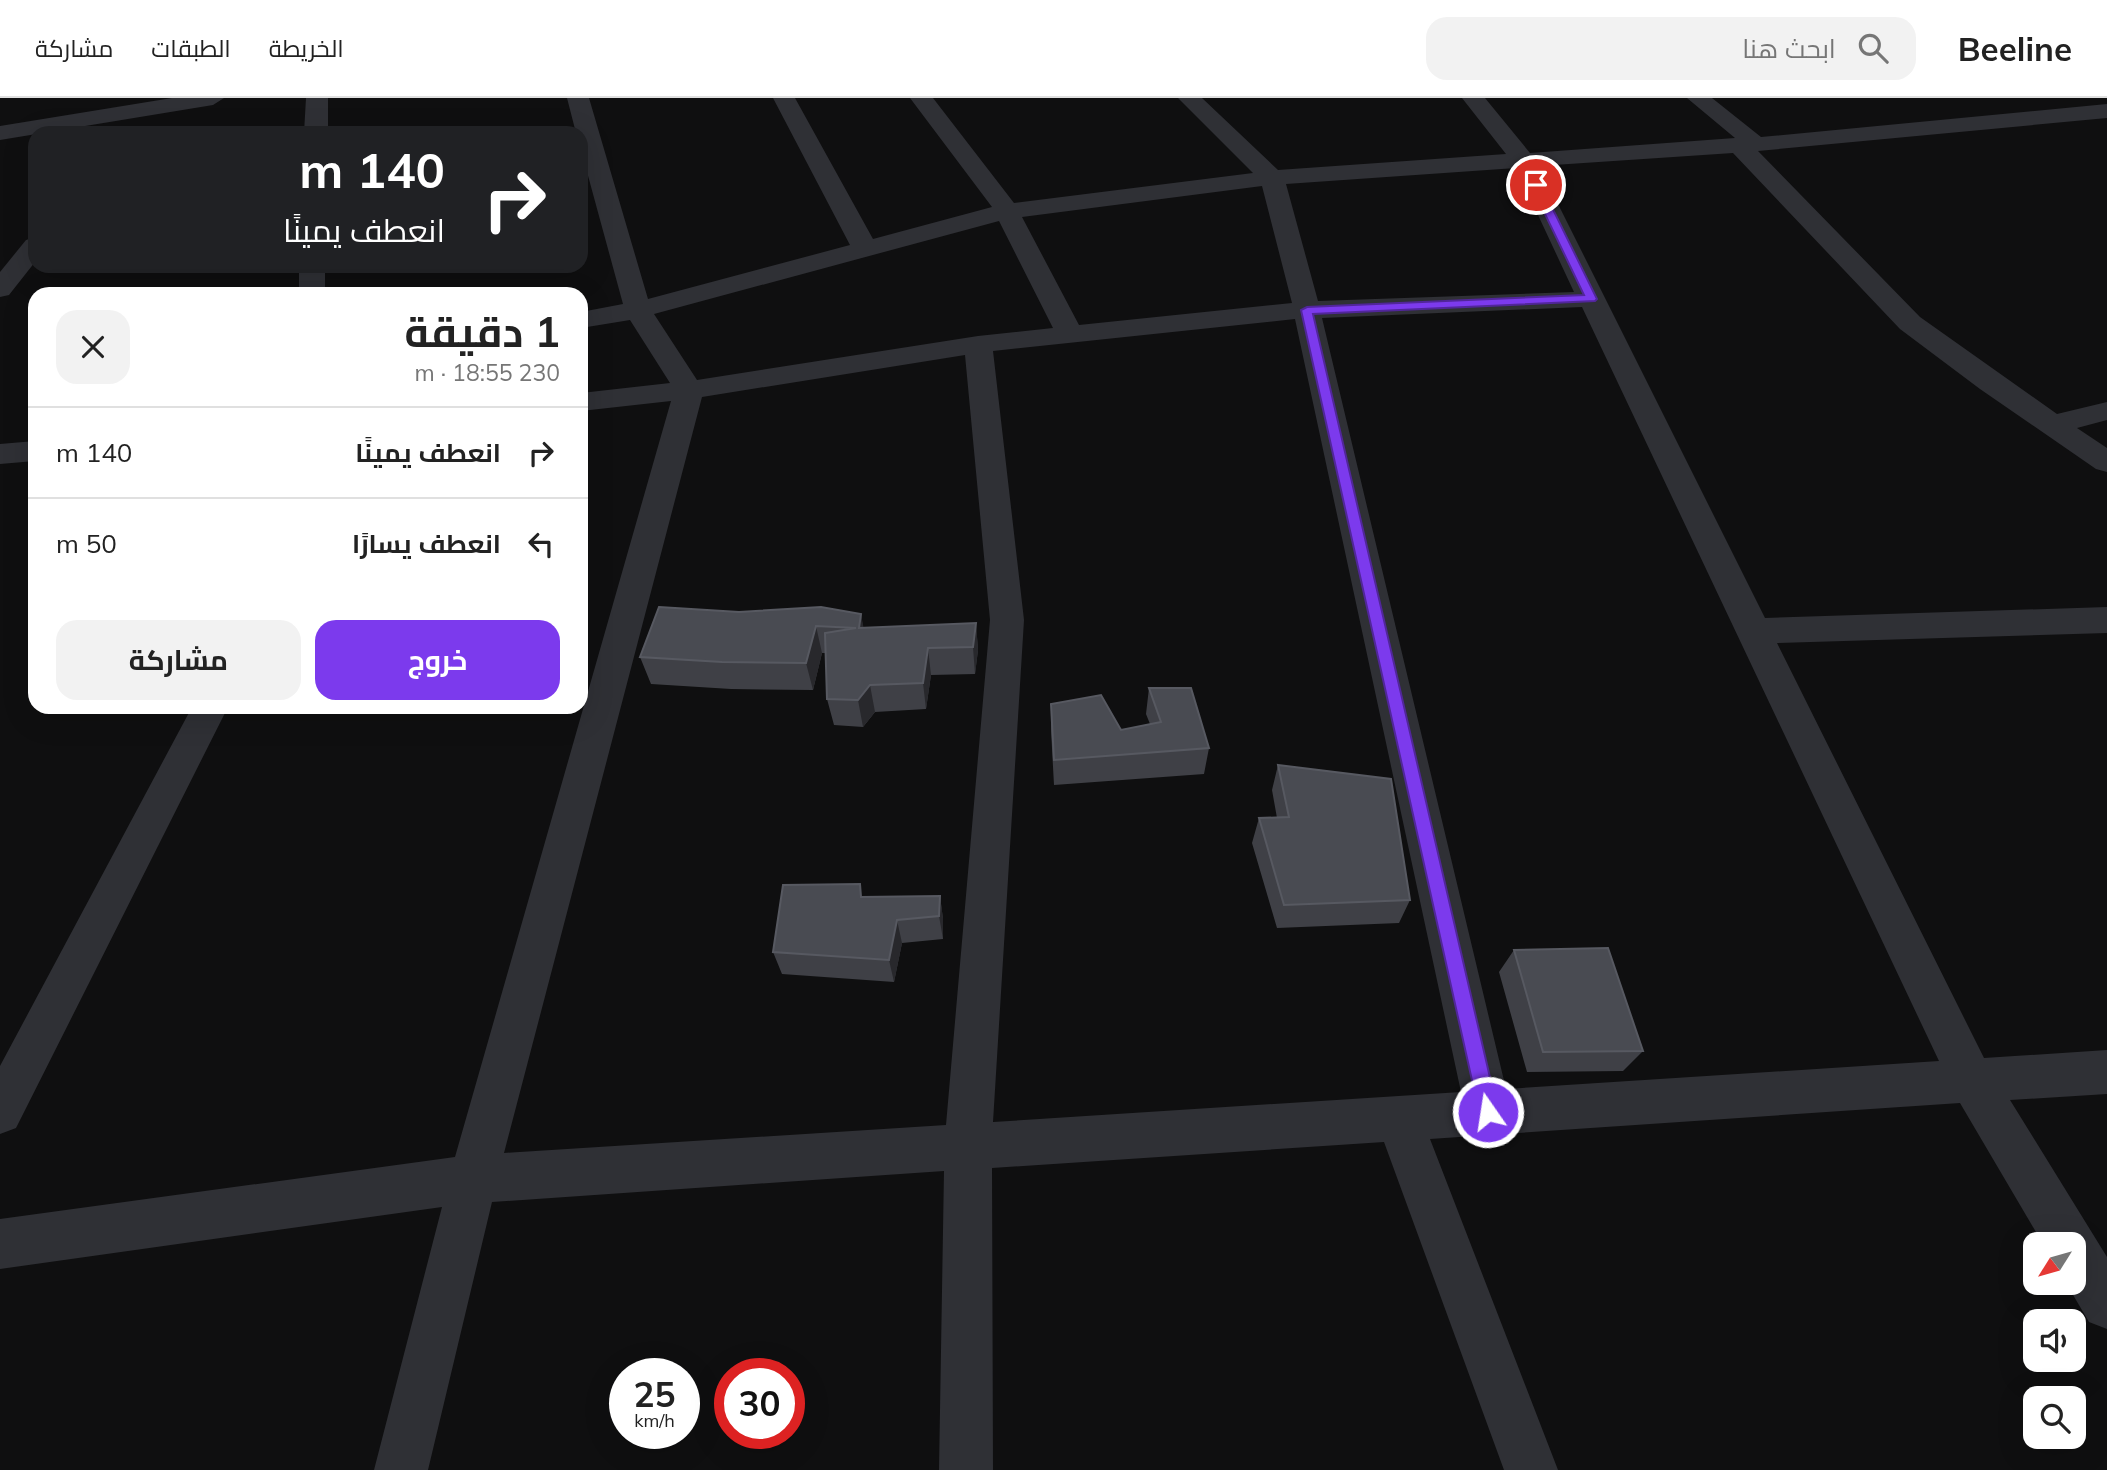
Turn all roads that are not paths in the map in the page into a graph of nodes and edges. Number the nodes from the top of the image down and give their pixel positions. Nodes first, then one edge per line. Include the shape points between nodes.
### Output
1 (213, 98) edge
2 (317, 98) edge
3 (578, 98) edge
4 (785, 98) edge
5 (921, 98) edge
6 (1189, 98) edge
7 (1473, 98) edge
8 (1698, 98) edge
9 (2047, 98) edge
10 (146, 104) edge
11 (2107, 111) edge
12 (2077, 112) junction
13 (31, 126) edge
14 (129, 126) edge
15 (316, 126) edge
16 (586, 126) edge
17 (28, 127) edge
18 (2107, 127) edge
19 (0, 132) edge
20 (588, 133) edge
21 (1747, 145) junction
22 (1525, 162) junction
23 (1272, 178) junction
24 (1007, 211) junction
25 (865, 248) junction
26 (28, 253) edge
27 (4, 280) edge
28 (1591, 299) junction
29 (638, 310) junction
30 (1307, 310) junction
31 (588, 319) edge
32 (1070, 335) junction
33 (978, 344) junction
34 (690, 390) junction
35 (588, 401) edge
36 (2107, 411) edge
37 (2052, 425) junction
38 (28, 452) edge
39 (0, 454) edge
40 (2107, 463) edge
41 (2107, 621) edge
42 (1752, 631) junction
43 (206, 714) edge
44 (2107, 1072) edge
45 (1972, 1081) junction
46 (0, 1112) edge
47 (1488, 1112) junction
48 (1399, 1118) junction
49 (968, 1146) junction
50 (473, 1179) junction
51 (2064, 1232) edge
52 (0, 1244) edge
53 (2086, 1269) edge
54 (2107, 1304) edge
55 (401, 1470) edge
56 (966, 1470) edge
57 (1531, 1470) edge

1 - 10 street
2 - 15 street
3 - 16 street
4 - 25 street
5 - 24 street
6 - 23 street
7 - 22 street
8 - 21 street
9 - 12 street
10 - 13 street
10 - 14 street
11 - 12 street
12 - 18 street
12 - 21 street
17 - 19 street
20 - 29 street
21 - 22 street
21 - 37 street via 1910,323
22 - 23 street
22 - 28 street
23 - 24 street
23 - 30 street
24 - 25 street
24 - 32 street
25 - 29 street
26 - 27 street
28 - 30 street
28 - 42 street
29 - 31 street
29 - 34 street
30 - 32 street
30 - 47 street
32 - 33 street
33 - 34 street
33 - 49 street via 1007,620
34 - 35 street
34 - 50 street
36 - 37 street
37 - 40 street
38 - 39 street
41 - 42 street
42 - 45 street
43 - 46 street
44 - 45 street
45 - 47 street
45 - 51 street
47 - 48 street
48 - 49 street
48 - 57 street
49 - 50 street
49 - 56 street
50 - 52 street
50 - 55 street
53 - 54 street

